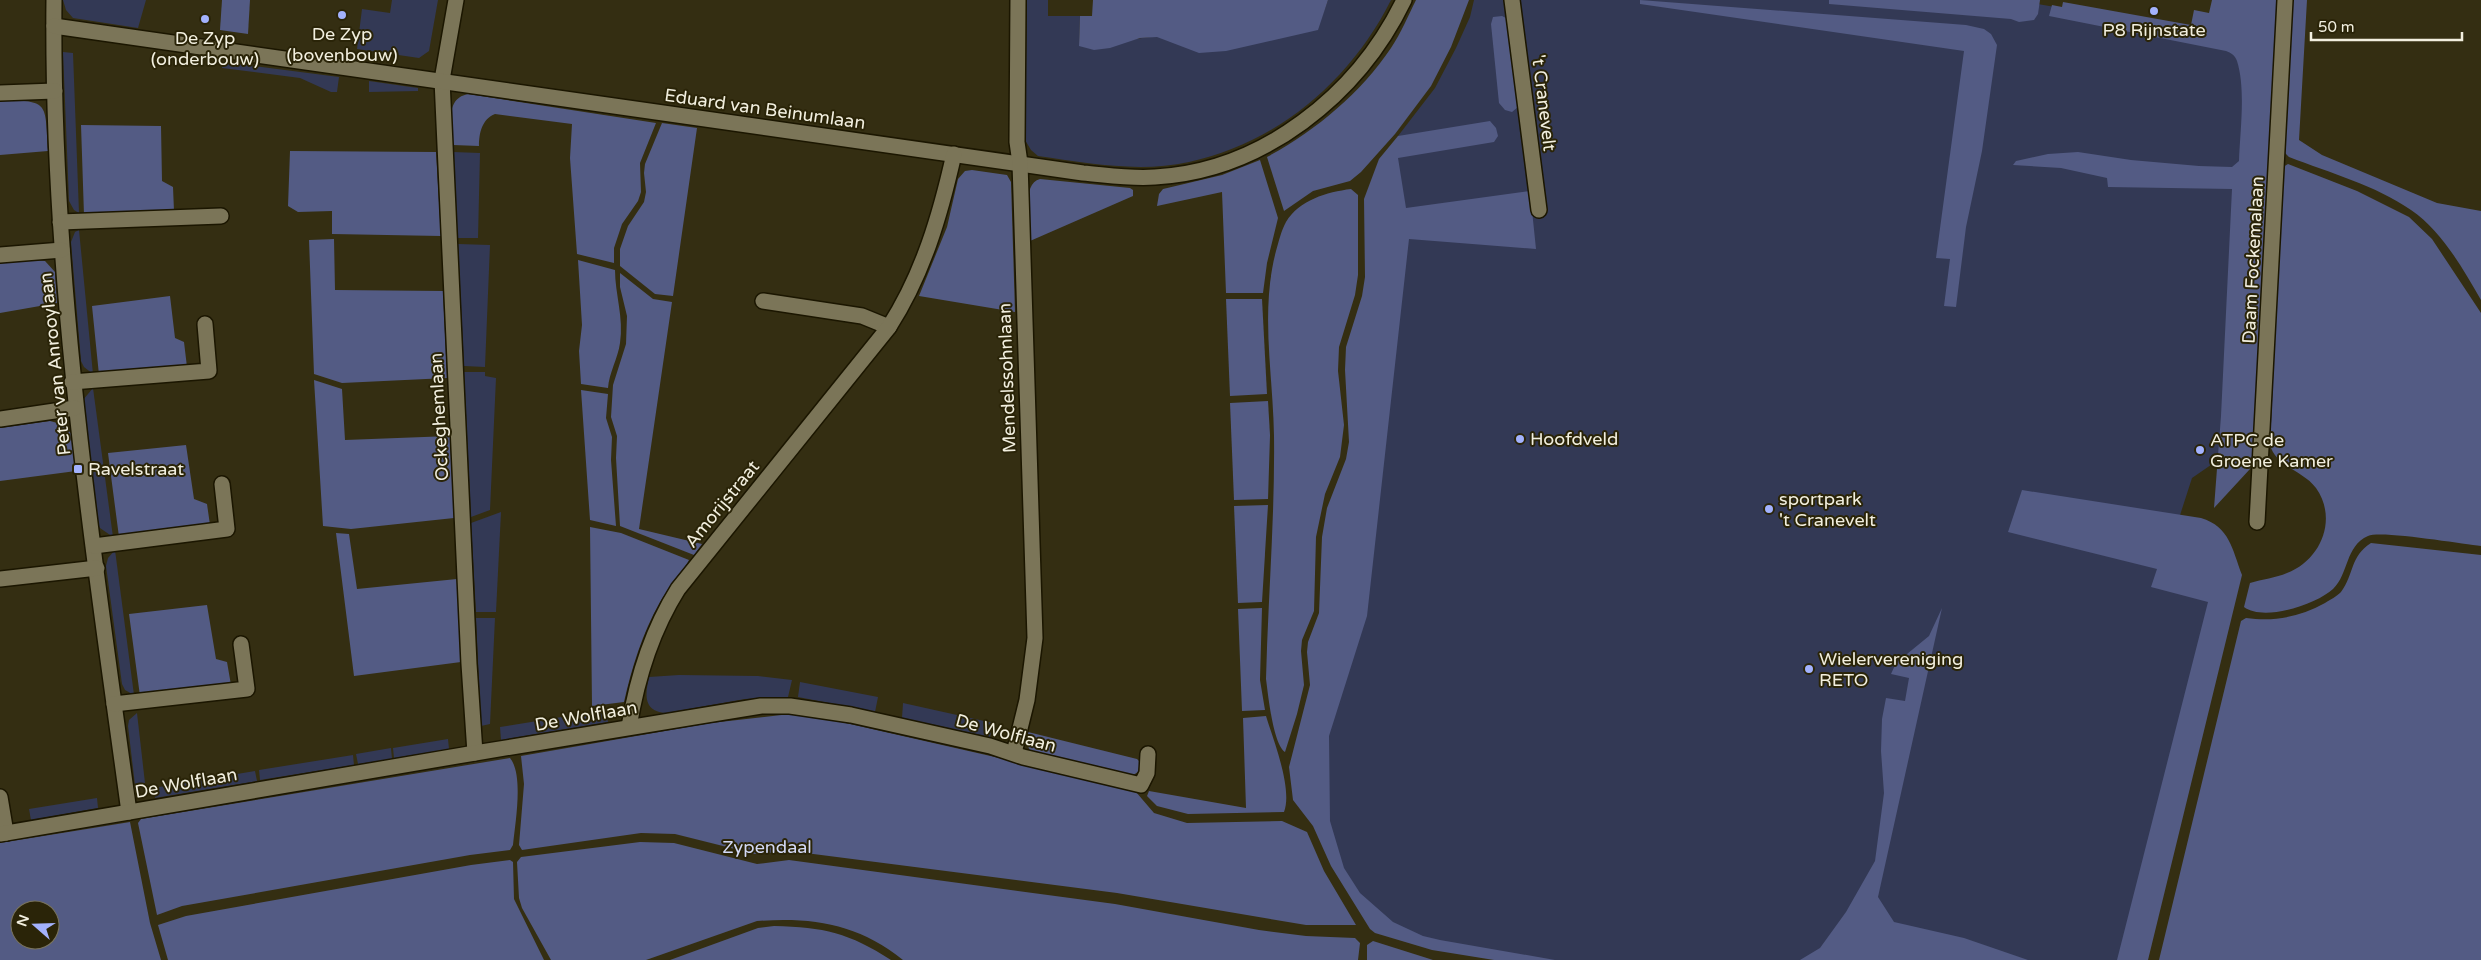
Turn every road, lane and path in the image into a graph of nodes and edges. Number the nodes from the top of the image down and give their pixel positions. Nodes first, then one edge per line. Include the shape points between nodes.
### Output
1 (54, 0) edge
2 (456, 0) edge
3 (1018, 0) edge
4 (1404, 0) edge
5 (1512, 0) edge
6 (2285, 0) edge
7 (54, 26) junction
8 (442, 80) junction
9 (55, 91) junction
10 (0, 93) edge
11 (954, 154) junction
12 (1020, 163) junction
13 (1539, 210) dead end
14 (221, 216) dead end
15 (60, 222) junction
16 (62, 250) junction
17 (0, 255) edge
18 (763, 301) dead end
19 (205, 324) dead end
20 (889, 328) junction
21 (72, 382) junction
22 (76, 408) junction
23 (0, 420) edge
24 (222, 484) dead end
25 (2257, 522) dead end
26 (94, 546) junction
27 (97, 568) junction
28 (0, 579) edge
29 (241, 644) dead end
30 (114, 704) junction
31 (628, 727) junction
32 (475, 752) junction
33 (1014, 752) junction
34 (1148, 754) dead end
35 (0, 798) edge
36 (129, 812) junction
37 (3, 834) edge

1 - 7 street, Peter van Anrooylaan
2 - 8 street, Ockeghemlaan
3 - 12 street, Mendelssohnlaan via 1017,142
4 - 12 street, Eduard van Beinumlaan via 1381,42 1314,116 1230,161 1155,177 1113,176
5 - 13 street, 't Cranevelt
6 - 25 street, Daam Fockemalaan
7 - 8 street, Eduard van Beinumlaan
7 - 9 street, Peter van Anrooylaan
8 - 11 street, Eduard van Beinumlaan
8 - 32 street, Ockeghemlaan
9 - 10 street
9 - 15 street, Peter van Anrooylaan
11 - 12 street, Eduard van Beinumlaan
11 - 20 street, Amorijstraat via 927,254
12 - 33 street, Mendelssohnlaan via 1035,638 1027,700
14 - 15 street
15 - 16 street, Peter van Anrooylaan
16 - 17 street
16 - 21 street, Peter van Anrooylaan
18 - 20 street via 862,316
19 - 21 street via 209,370
20 - 31 street, Amorijstraat via 678,589 653,637
21 - 22 street, Peter van Anrooylaan
22 - 23 street
22 - 26 street, Peter van Anrooylaan
24 - 26 street via 227,529
26 - 27 street, Peter van Anrooylaan
27 - 28 street
27 - 30 street, Peter van Anrooylaan
29 - 30 street via 247,690
30 - 36 street, Peter van Anrooylaan
31 - 32 street, De Wolflaan
31 - 33 street, De Wolflaan via 761,706 790,706 851,715
32 - 36 street, De Wolflaan
33 - 34 street, De Wolflaan via 1023,757 1141,785 1148,773
35 - 37 street
36 - 37 street, De Wolflaan

